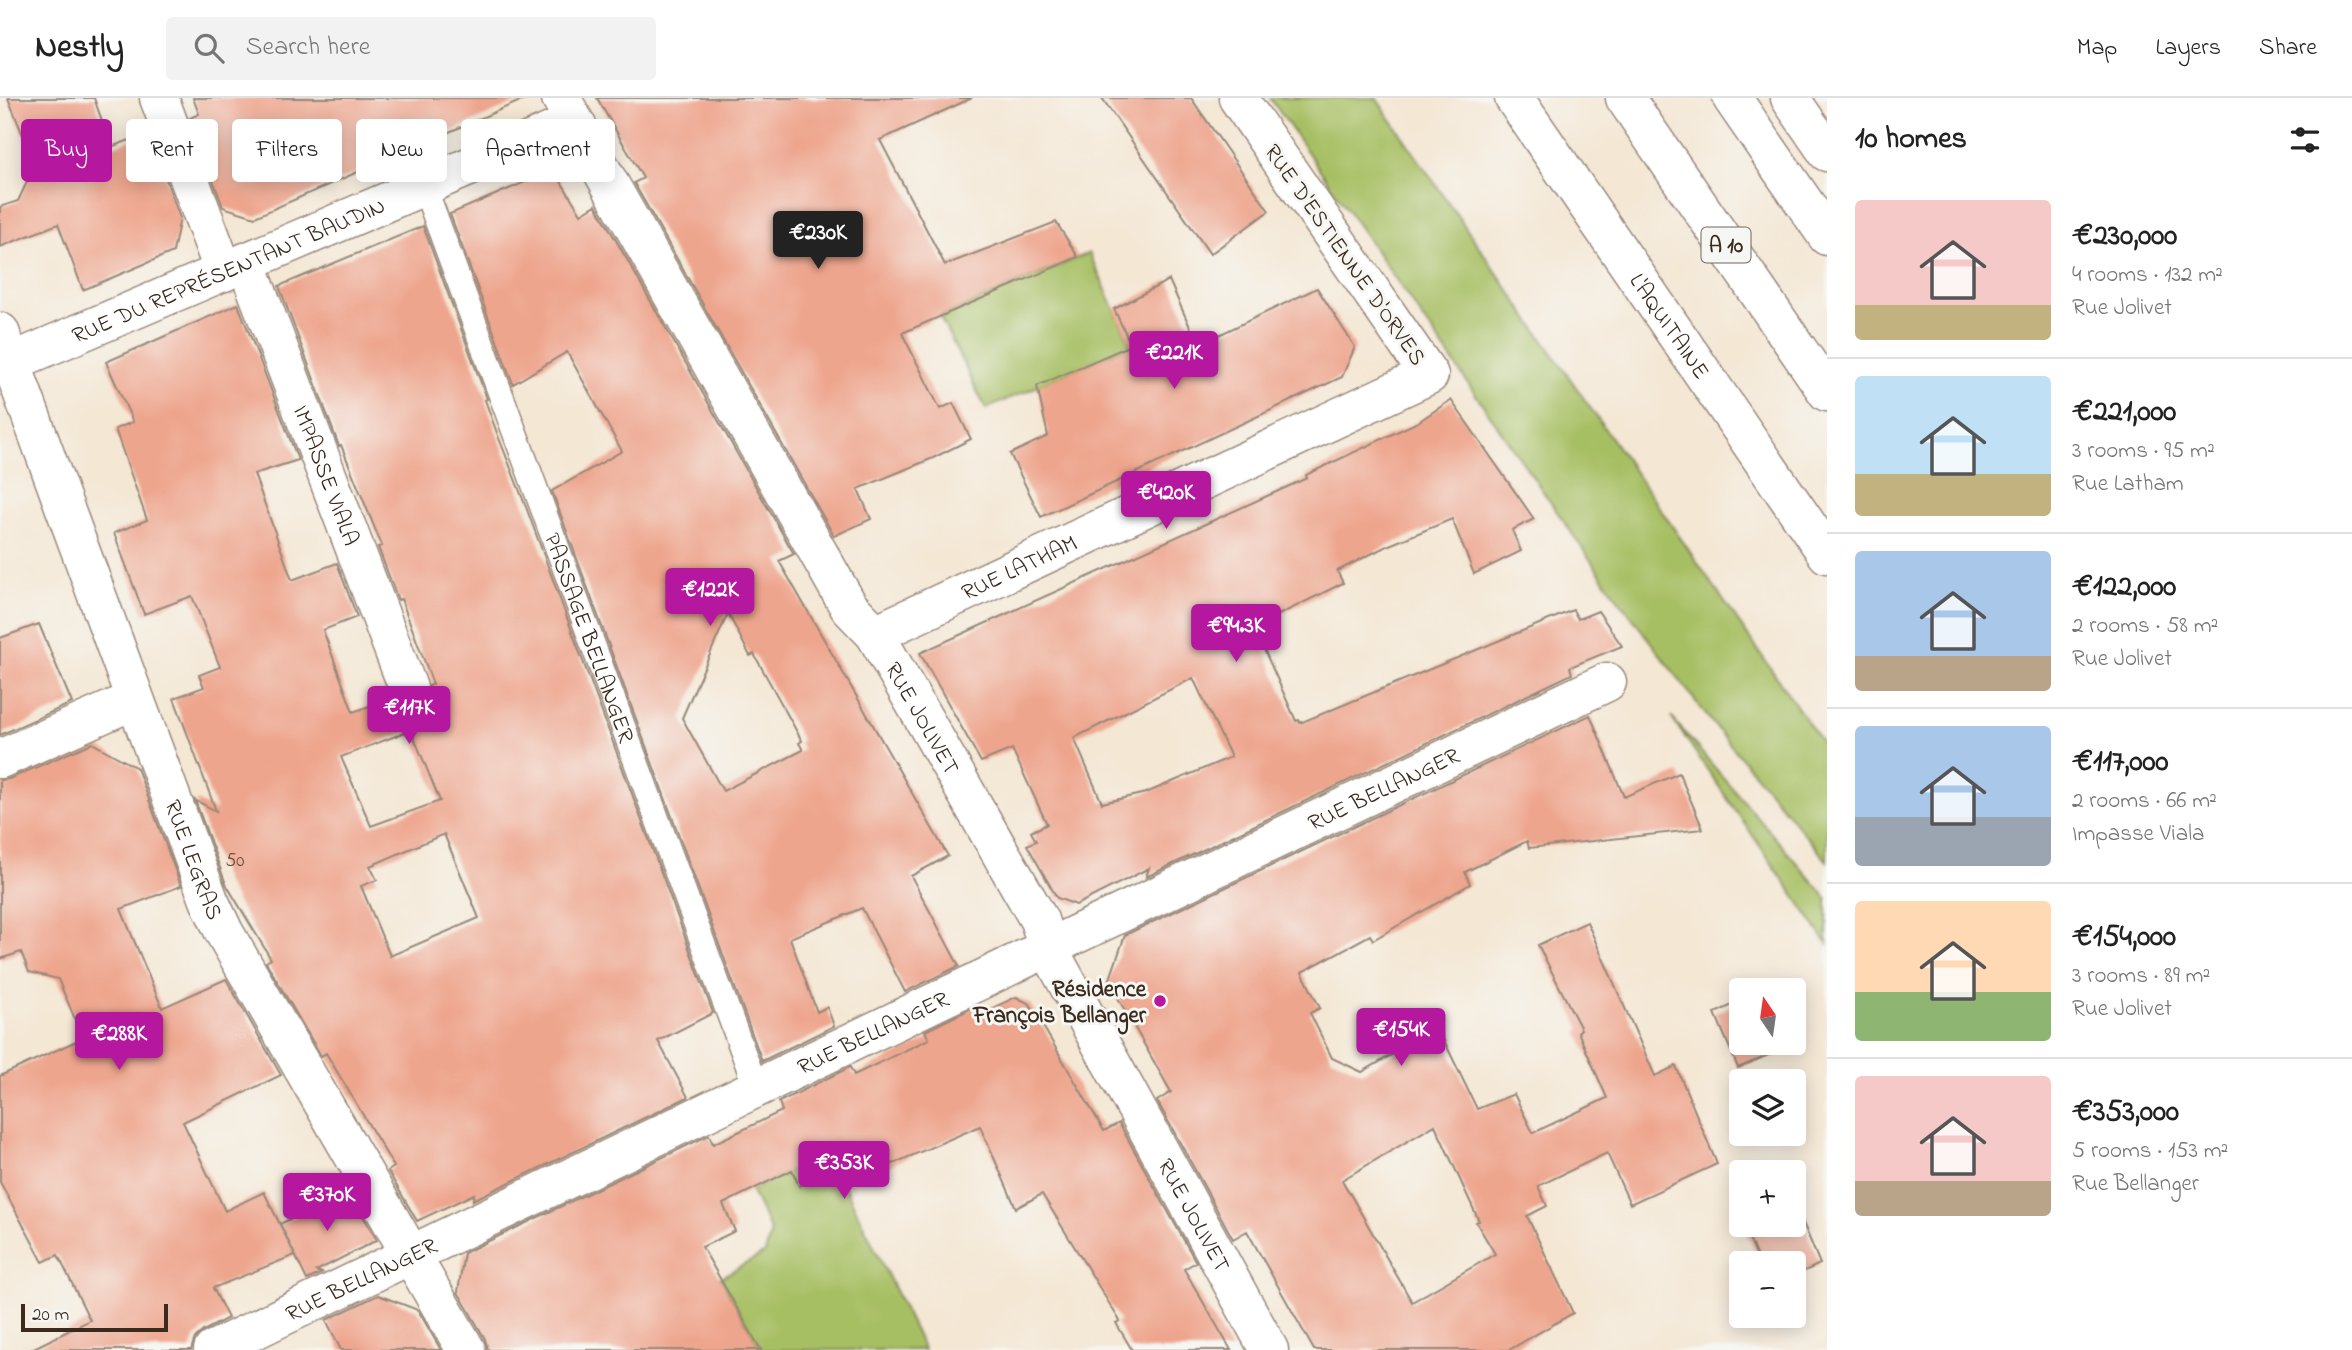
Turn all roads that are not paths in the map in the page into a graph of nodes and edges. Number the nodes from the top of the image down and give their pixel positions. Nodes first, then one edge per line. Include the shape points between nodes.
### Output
1 (159, 98) edge
2 (1238, 98) edge
3 (1514, 98) edge
4 (1625, 98) edge
5 (1732, 98) edge
6 (1790, 98) edge
7 (568, 110) edge
8 (1827, 152) edge
9 (424, 186) junction
10 (1827, 236) edge
11 (235, 267) junction
12 (4, 354) edge
13 (1429, 375) joint
14 (1827, 392) edge
15 (1827, 554) edge
16 (876, 634) junction
17 (1607, 682) dead end
18 (408, 688) dead end
19 (134, 700) junction
20 (0, 759) edge
21 (1048, 948) junction
22 (757, 1090) junction
23 (411, 1255) junction
24 (213, 1350) edge
25 (466, 1350) edge
26 (1269, 1350) edge

1 - 11 main road, IMPASSE VIALA
2 - 13 main road, RUE D'ESTIENNE D'ORVES
3 - 15 main road, L'AQUITAINE
4 - 14 main road, A 10
5 - 10 main road
6 - 8 main road
7 - 9 main road, RUE DU REPRÉSENTANT BAUDIN
7 - 16 main road, RUE JOLIVET via 849,607
9 - 11 main road, RUE DU REPRÉSENTANT BAUDIN
9 - 22 lane, PASSAGE BELLANGER
11 - 12 main road, RUE DU REPRÉSENTANT BAUDIN
11 - 18 main road, IMPASSE VIALA
12 - 19 main road, RUE LEGRAS
13 - 16 main road, RUE LATHAM
16 - 21 main road, RUE JOLIVET via 1038,920
17 - 21 main road, RUE BELLANGER
19 - 20 main road
19 - 23 main road, RUE LEGRAS via 224,932
21 - 22 main road, RUE BELLANGER
21 - 26 main road, RUE JOLIVET
22 - 23 main road, RUE BELLANGER
23 - 24 main road, RUE BELLANGER
23 - 25 main road, RUE LEGRAS

